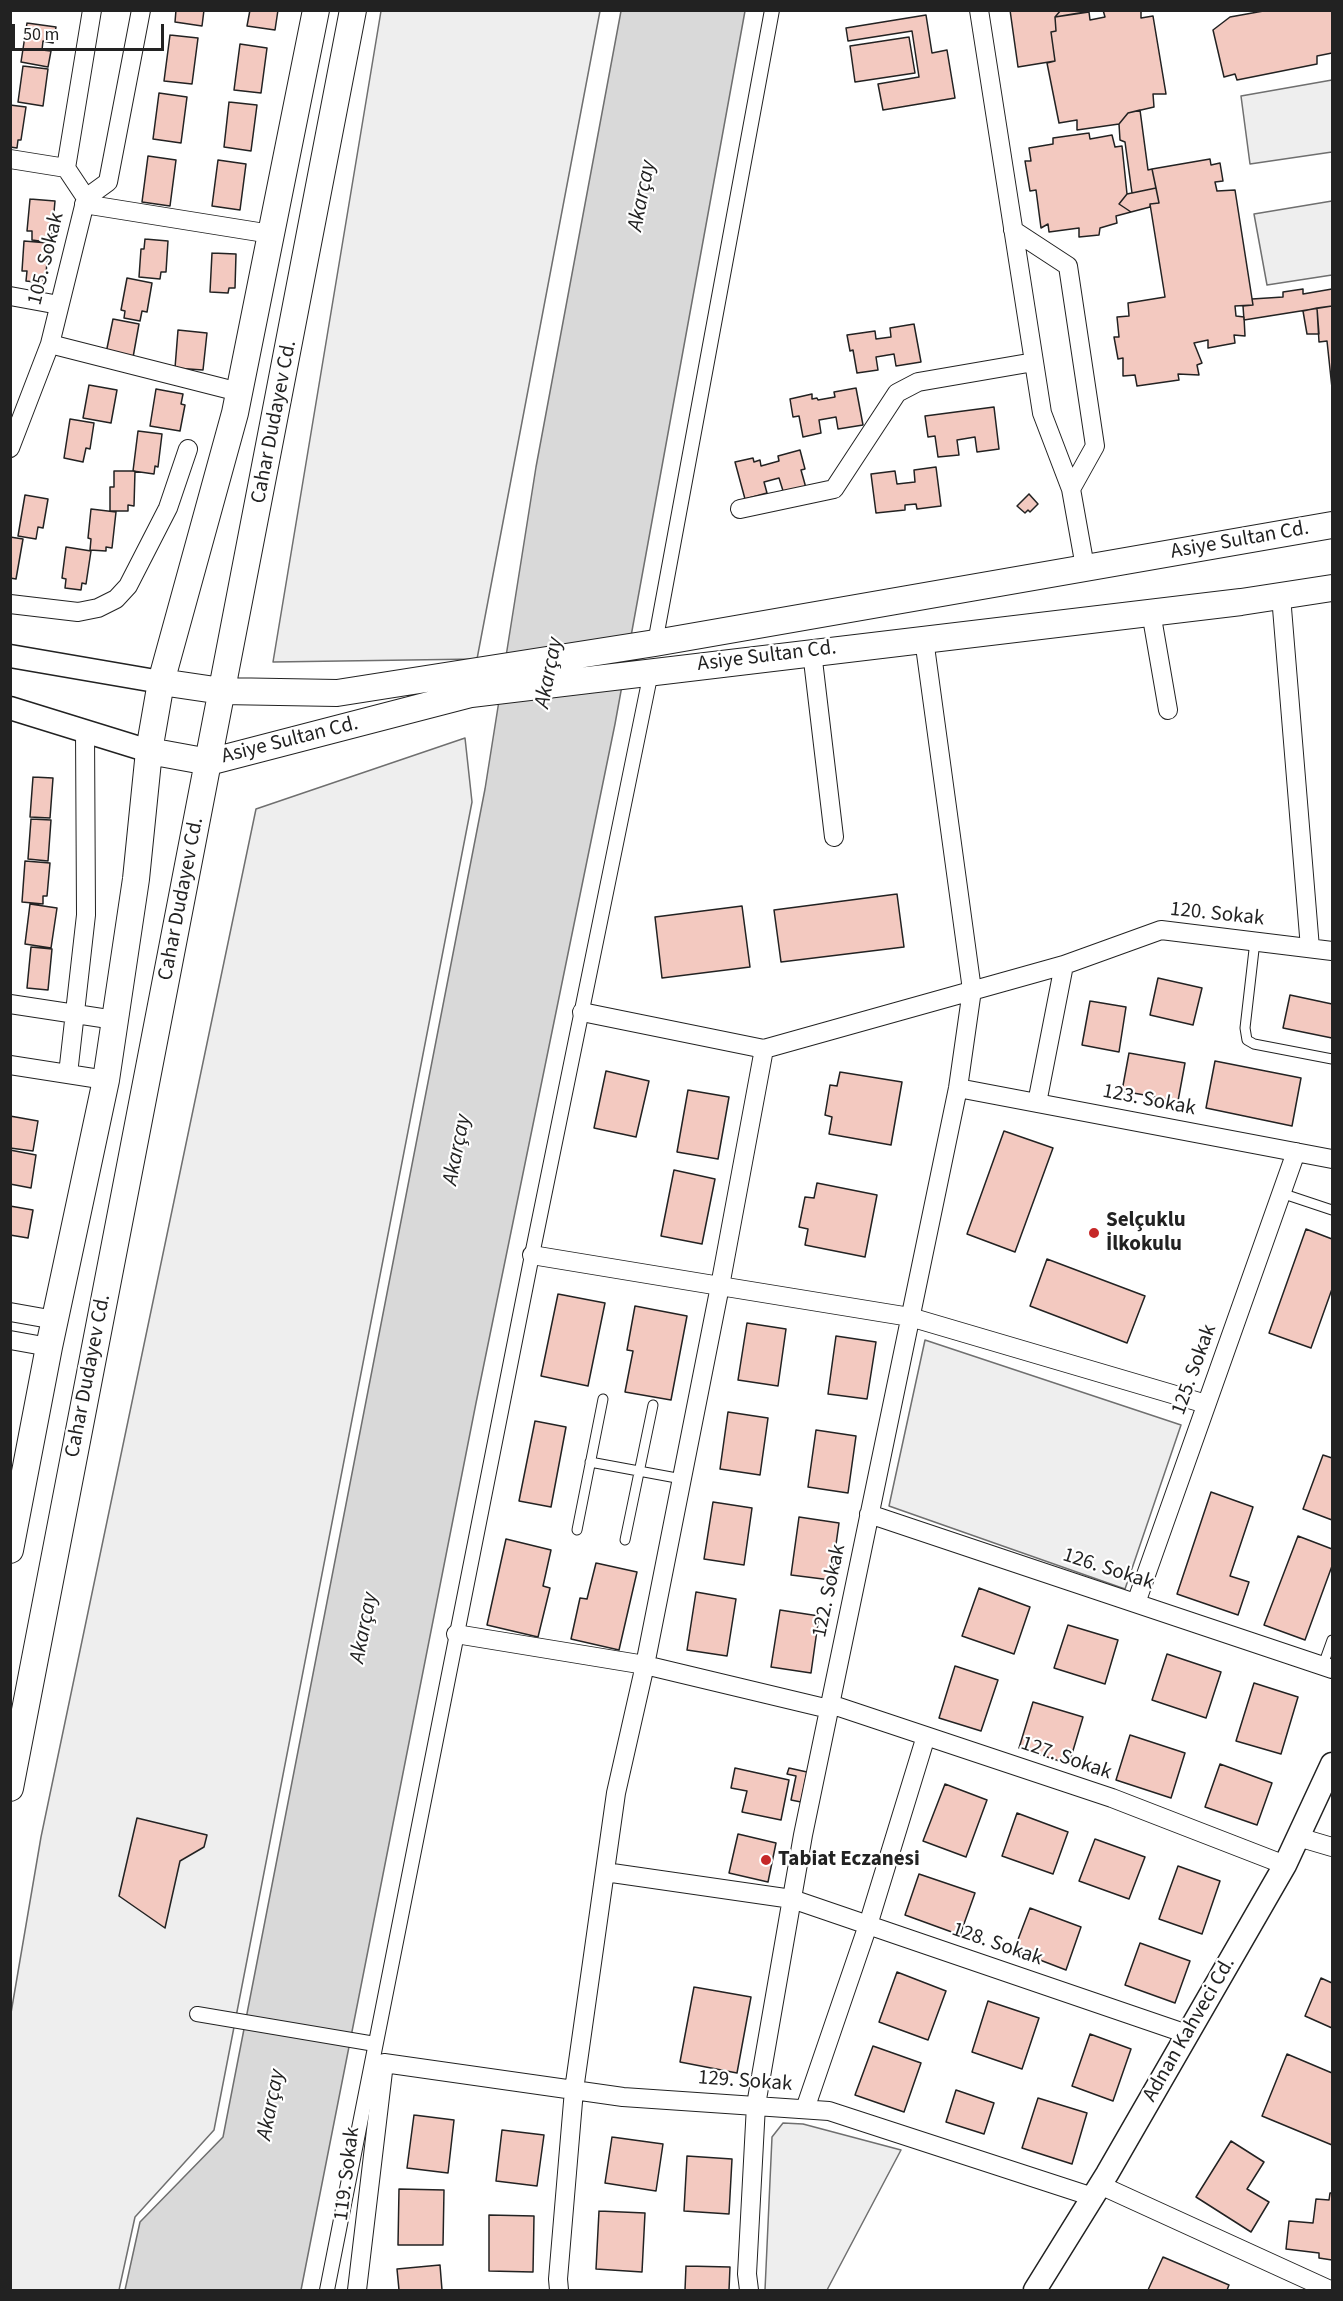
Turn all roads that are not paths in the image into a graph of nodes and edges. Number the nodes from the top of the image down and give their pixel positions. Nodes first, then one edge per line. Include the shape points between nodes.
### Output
1 (92, 10) edge
2 (141, 10) edge
3 (316, 10) edge
4 (353, 10) edge
5 (771, 10) edge
6 (979, 10) edge
7 (10, 159) edge
8 (66, 168) junction
9 (85, 201) junction
10 (1013, 230) junction
11 (271, 234) junction
12 (10, 296) edge
13 (59, 305) junction
14 (50, 344) junction
15 (1034, 362) junction
16 (239, 392) junction
17 (10, 447) edge
18 (188, 449) dead end
19 (1071, 489) junction
20 (740, 509) dead end
21 (1332, 525) edge
22 (1085, 567) junction
23 (1332, 588) edge
24 (1281, 596) junction
25 (10, 604) edge
26 (1151, 612) junction
27 (924, 639) junction
28 (644, 645) junction
29 (812, 652) junction
30 (10, 656) edge
31 (640, 673) junction
32 (161, 682) junction
33 (471, 682) junction
34 (222, 691) junction
35 (10, 708) edge
36 (1168, 710) dead end
37 (85, 730) junction
38 (149, 752) junction
39 (209, 762) junction
40 (834, 837) dead end
41 (1256, 941) junction
42 (1310, 948) junction
43 (1332, 951) edge
44 (1064, 965) junction
45 (972, 990) junction
46 (10, 1004) edge
47 (582, 1012) junction
48 (77, 1014) junction
49 (115, 1020) junction
50 (764, 1049) junction
51 (1332, 1059) edge
52 (10, 1065) edge
53 (68, 1074) junction
54 (106, 1080) junction
55 (958, 1088) junction
56 (1037, 1103) junction
57 (1296, 1152) junction
58 (1332, 1159) edge
59 (1281, 1193) junction
60 (1332, 1210) edge
61 (532, 1255) junction
62 (720, 1286) junction
63 (10, 1312) edge
64 (910, 1317) junction
65 (55, 1320) junction
66 (10, 1340) edge
67 (49, 1347) junction
68 (603, 1399) dead end
69 (1206, 1404) junction
70 (653, 1405) dead end
71 (590, 1462) junction
72 (639, 1471) junction
73 (682, 1479) junction
74 (869, 1514) junction
75 (577, 1530) dead end
76 (625, 1540) dead end
77 (10, 1551) edge
78 (1136, 1603) junction
79 (456, 1634) junction
80 (1332, 1640) edge
81 (645, 1665) junction
82 (1328, 1667) edge
83 (830, 1706) junction
84 (926, 1736) junction
85 (1332, 1764) edge
86 (10, 1788) edge
87 (1298, 1837) junction
88 (1332, 1847) edge
89 (1285, 1865) junction
90 (605, 1872) junction
91 (792, 1899) junction
92 (867, 1925) junction
93 (197, 2014) dead end
94 (1187, 2034) junction
95 (375, 2044) junction
96 (384, 2063) joint
97 (574, 2090) junction
98 (756, 2105) junction
99 (805, 2109) junction
100 (1096, 2191) junction
101 (327, 2290) edge
102 (357, 2290) edge
103 (559, 2290) edge
104 (749, 2290) edge
105 (1035, 2290) edge
106 (1330, 2290) edge

1 - 8 street
2 - 9 street via 108,182
3 - 11 main road, Cahar Dudayev Cd.
4 - 34 main road, Cahar Dudayev Cd.
5 - 28 street
6 - 10 street
7 - 8 street
8 - 9 street, 105. Sokak
9 - 11 street
9 - 13 street, 105. Sokak
10 - 15 street
10 - 19 street via 1068,266 1095,446
11 - 16 main road, Cahar Dudayev Cd.
12 - 13 street
13 - 14 street, 105. Sokak
14 - 16 street
14 - 17 street, 105. Sokak
15 - 19 street via 1042,413
15 - 20 street via 918,382 897,393 834,489
16 - 32 main road, Cahar Dudayev Cd.
18 - 25 street via 168,508 128,586 116,599 78,612
19 - 22 street
21 - 22 main road, Asiye Sultan Cd.
22 - 28 main road, Asiye Sultan Cd.
23 - 24 main road, Asiye Sultan Cd.
24 - 26 main road, Asiye Sultan Cd.
24 - 42 street
26 - 27 main road, Asiye Sultan Cd.
26 - 36 street
27 - 29 main road, Asiye Sultan Cd.
27 - 45 street, 122. Sokak
28 - 33 main road, Asiye Sultan Cd.
29 - 31 main road, Asiye Sultan Cd.
29 - 40 street
30 - 32 street
31 - 33 main road, Asiye Sultan Cd.
31 - 47 street
32 - 34 main road, Asiye Sultan Cd.
32 - 38 main road, Cahar Dudayev Cd.
33 - 34 main road, Asiye Sultan Cd. via 337,693
33 - 39 main road, Asiye Sultan Cd.
34 - 39 main road, Cahar Dudayev Cd.
35 - 37 street
37 - 38 street
37 - 48 street via 86,915
38 - 39 main road
38 - 49 main road, Cahar Dudayev Cd. via 136,879
39 - 86 main road, Cahar Dudayev Cd.
41 - 42 street, 120. Sokak
41 - 44 street, 120. Sokak via 1161,930
41 - 51 lane via 1245,1028 1247,1040
42 - 43 street, 120. Sokak
44 - 45 street, 120. Sokak
44 - 56 street
45 - 50 street, 120. Sokak
45 - 55 street, 122. Sokak
46 - 48 street
47 - 50 street
47 - 61 street
48 - 49 street
48 - 53 street
49 - 54 main road, Cahar Dudayev Cd.
50 - 62 street
52 - 53 street
53 - 54 street
54 - 65 main road, Cahar Dudayev Cd.
55 - 56 street, 123. Sokak
55 - 64 street, 122. Sokak
56 - 57 street, 123. Sokak
57 - 58 street, 123. Sokak
57 - 59 street, 125. Sokak
59 - 60 lane
59 - 69 street, 125. Sokak
61 - 62 street
61 - 79 street
62 - 64 street
62 - 73 street
63 - 65 street
64 - 69 street
64 - 74 street, 122. Sokak
65 - 67 main road, Cahar Dudayev Cd.
66 - 67 street
67 - 77 main road, Cahar Dudayev Cd.
68 - 71 lane
69 - 78 street, 125. Sokak
70 - 72 lane
71 - 72 lane
71 - 75 lane
72 - 73 lane
72 - 76 lane
73 - 81 street
74 - 78 street, 126. Sokak
74 - 83 street, 122. Sokak
78 - 82 street, 126. Sokak
79 - 81 street, 127. Sokak
79 - 95 street
80 - 82 lane
81 - 83 street, 127. Sokak
81 - 90 street via 616,1793
83 - 84 street, 127. Sokak
83 - 91 street, 122. Sokak
84 - 89 street, 127. Sokak via 1112,1798
84 - 92 street
85 - 87 street, Adnan Kahveci Cd.
87 - 88 street
87 - 89 street, Adnan Kahveci Cd.
89 - 94 street, Adnan Kahveci Cd.
90 - 91 street, 128. Sokak
90 - 97 street
91 - 92 street, 128. Sokak
91 - 98 street, 122. Sokak
92 - 94 street, 128. Sokak
92 - 99 street
93 - 95 street
94 - 100 street, Adnan Kahveci Cd.
95 - 101 street
96 - 97 street, 129. Sokak
96 - 102 street, 119. Sokak
97 - 98 street, 129. Sokak
97 - 103 street
98 - 99 street, 129. Sokak
98 - 104 street, 122. Sokak
99 - 100 street, 129. Sokak via 829,2110
100 - 105 street, Adnan Kahveci Cd.
100 - 106 street, 129. Sokak

